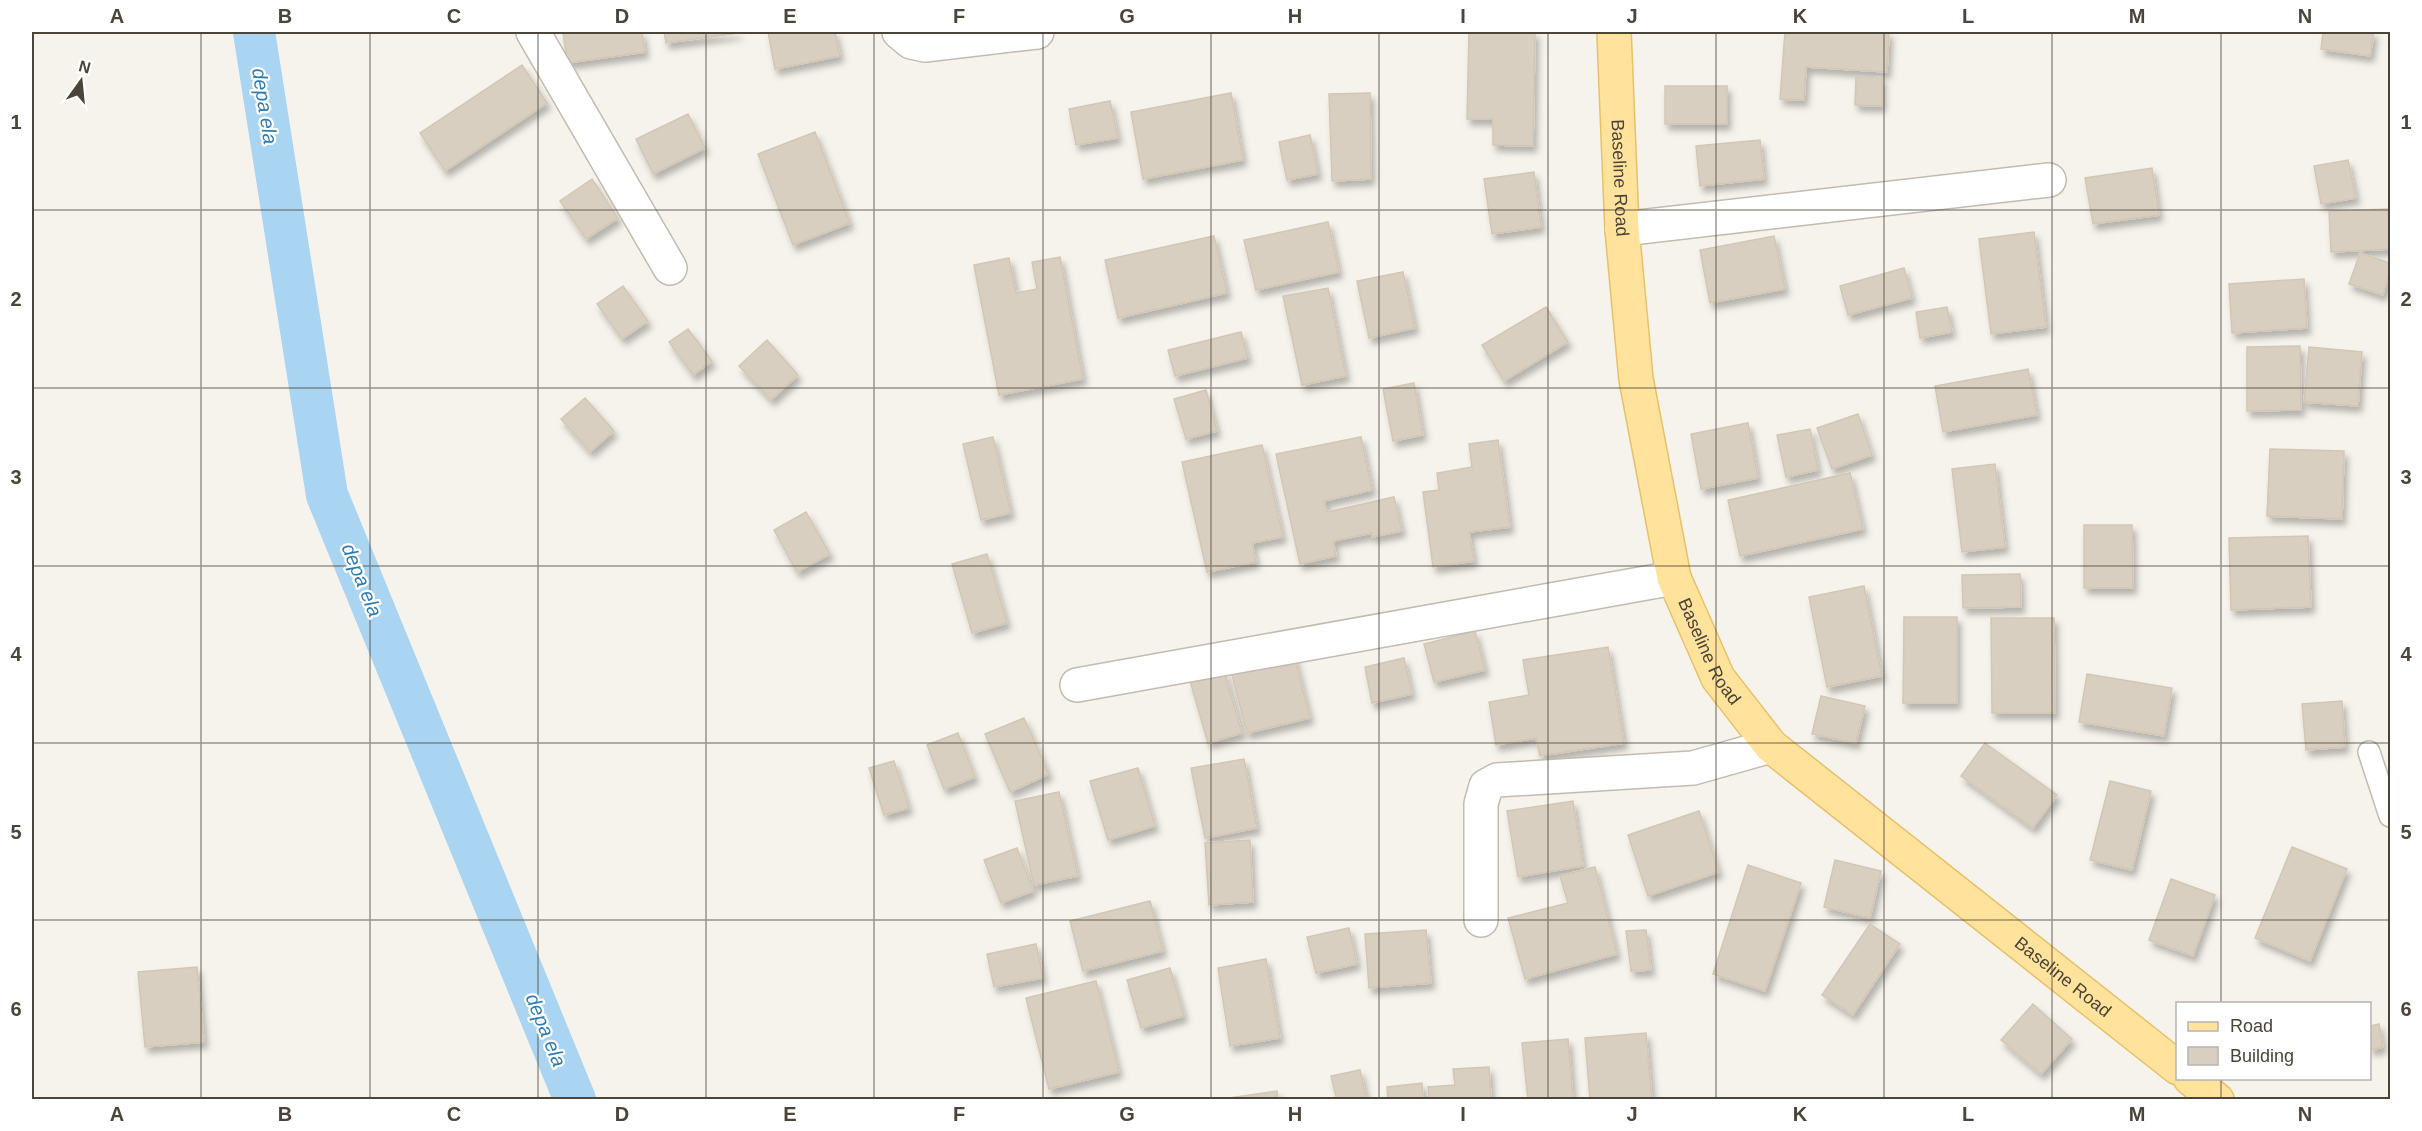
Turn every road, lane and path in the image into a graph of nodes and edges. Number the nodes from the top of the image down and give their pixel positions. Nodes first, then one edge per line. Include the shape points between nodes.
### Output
1 (533, 32) edge
2 (899, 32) edge
3 (1037, 32) edge
4 (1614, 32) edge
5 (2049, 180) dead end
6 (1622, 229) junction
7 (670, 268) dead end
8 (1674, 578) junction
9 (1077, 685) dead end
10 (1772, 746) junction
11 (2369, 752) dead end
12 (2391, 816) edge
13 (1481, 920) dead end
14 (2176, 1066) edge
15 (2192, 1080) edge
16 (2217, 1100) edge

1 - 7 street
2 - 3 street via 911,42 925,45
4 - 6 main road, Baseline Road
5 - 6 street
6 - 8 main road, Baseline Road via 1636,379
8 - 9 street
8 - 10 main road, Baseline Road via 1718,678
10 - 13 street via 1693,768 1497,780 1485,786 1481,804
10 - 14 main road, Baseline Road
11 - 12 lane
15 - 16 main road

